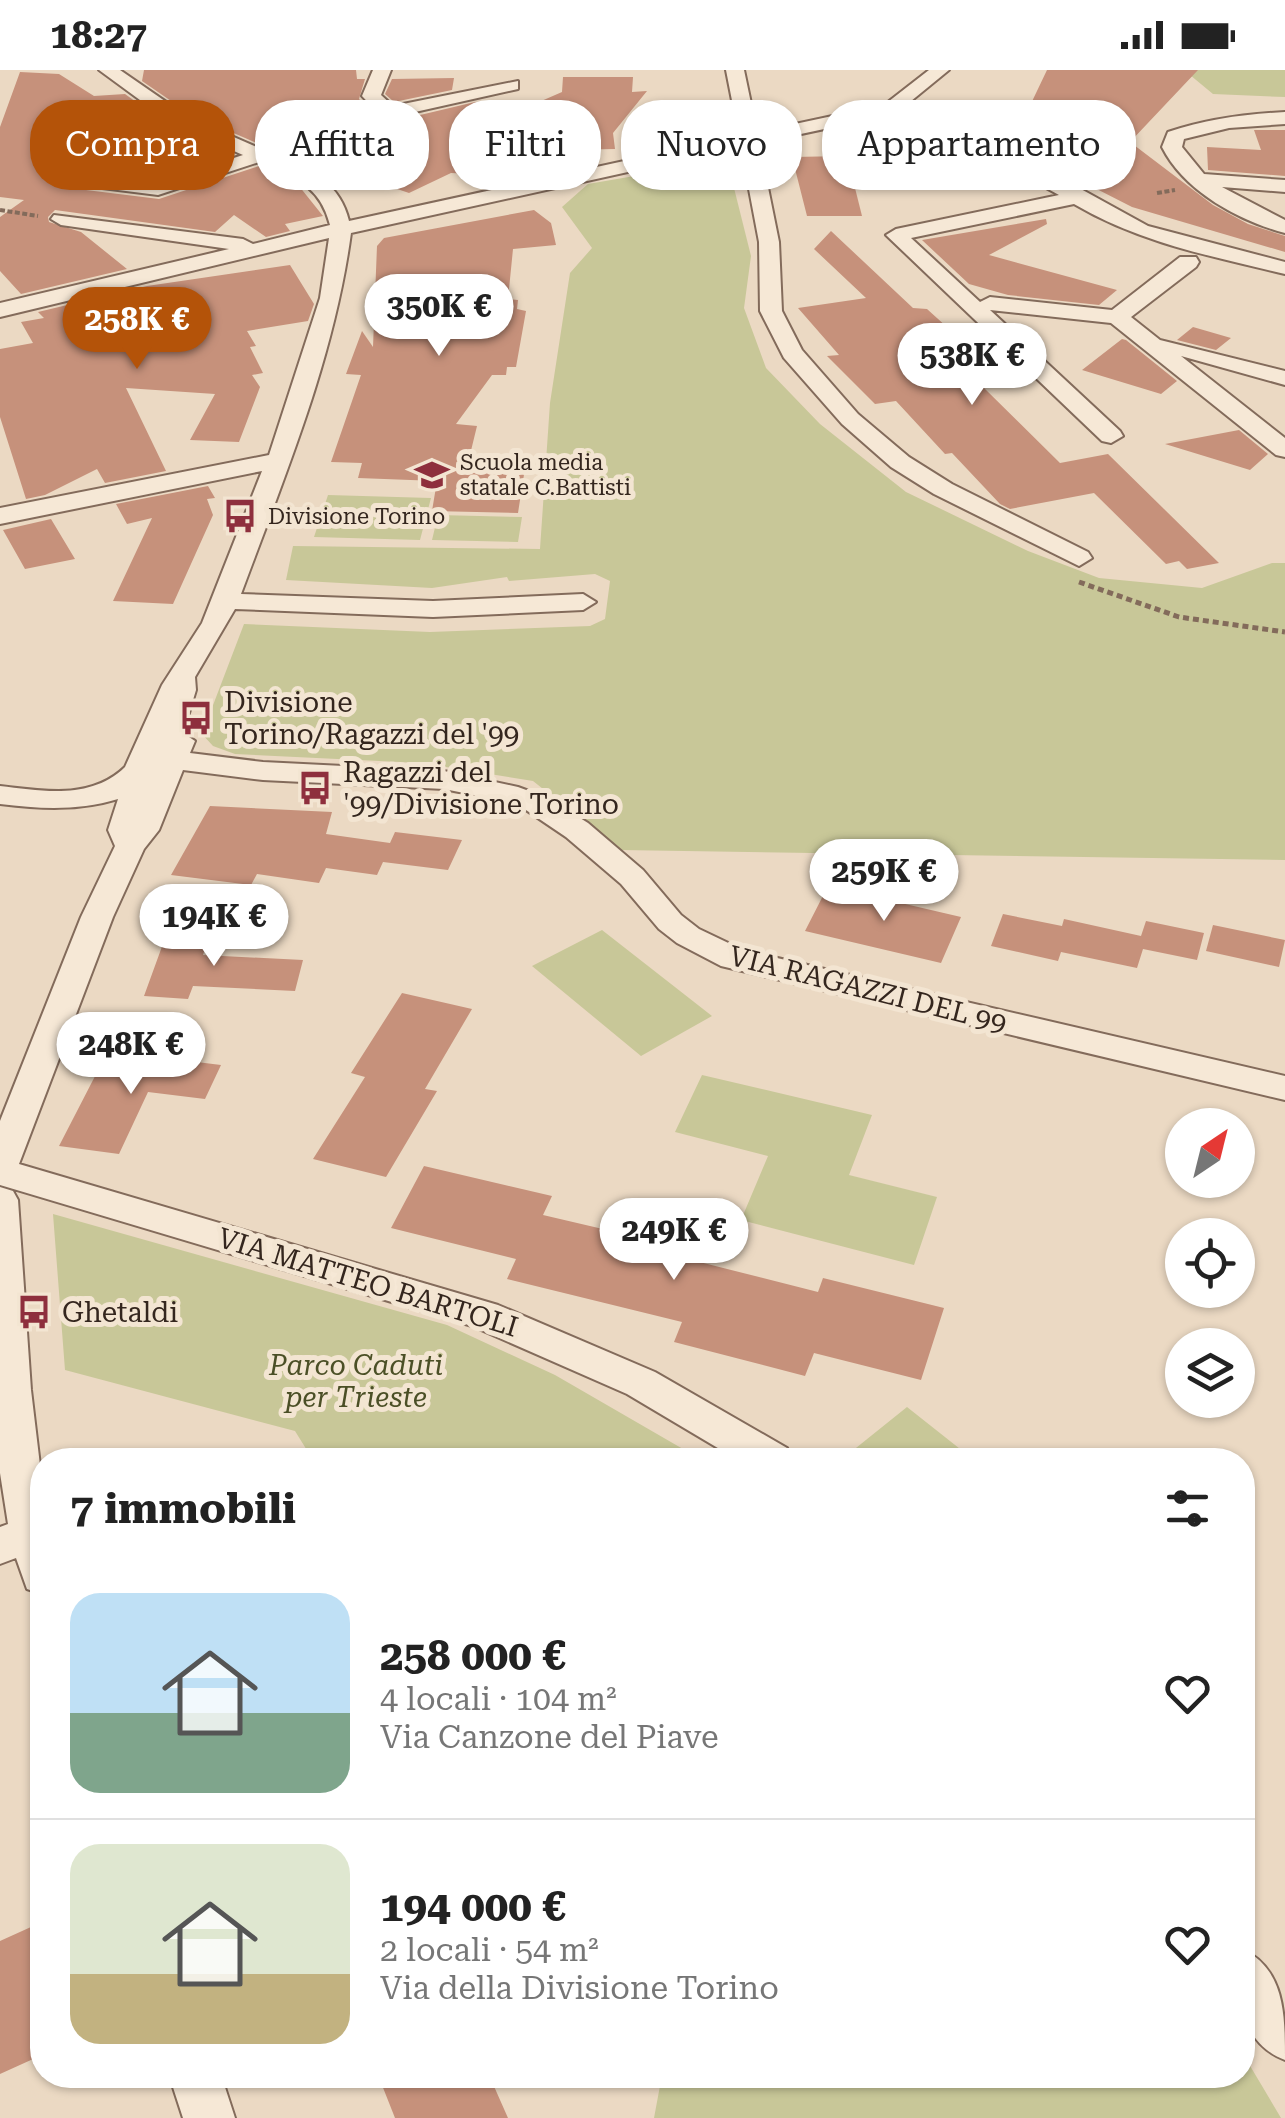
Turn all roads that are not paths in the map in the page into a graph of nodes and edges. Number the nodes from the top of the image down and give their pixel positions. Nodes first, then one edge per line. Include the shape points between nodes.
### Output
1 (108, 70) edge
2 (382, 70) edge
3 (734, 70) edge
4 (940, 70) edge
5 (512, 85) dead end
6 (739, 95) junction
7 (375, 100) edge
8 (740, 100) edge
9 (902, 100) edge
10 (429, 102) edge
11 (822, 114) edge
12 (1285, 118) edge
13 (255, 151) edge
14 (621, 168) edge
15 (1201, 180) junction
16 (1285, 186) edge
17 (325, 190) edge
18 (758, 190) edge
19 (1063, 190) edge
20 (1076, 197) junction
21 (60, 219) road end
22 (1285, 227) edge
23 (340, 229) junction
24 (262, 248) junction
25 (1188, 262) dead end
26 (1285, 268) edge
27 (990, 304) dead end
28 (0, 310) edge
29 (1117, 317) junction
30 (1148, 340) junction
31 (1285, 378) edge
32 (1111, 436) dead end
33 (1285, 450) edge
34 (279, 460) junction
35 (0, 516) edge
36 (1079, 558) road end
37 (583, 602) dead end
38 (220, 612) junction
39 (181, 676) junction
40 (172, 761) junction
41 (138, 772) junction
42 (0, 796) edge
43 (42, 800) junction
44 (127, 838) junction
45 (1285, 1088) edge
46 (0, 1170) edge
47 (0, 1200) edge
48 (751, 1448) edge
49 (15, 1540) edge
50 (1255, 1993) edge
51 (1285, 2036) edge
52 (199, 2088) edge
53 (209, 2118) edge

1 - 13 street via 170,114
2 - 7 street
3 - 6 street
4 - 9 street
5 - 10 street
6 - 8 street
6 - 11 street via 770,110
12 - 15 street via 1175,136 1174,156
14 - 23 street
15 - 16 street
15 - 22 street via 1250,215
17 - 23 street via 338,208
18 - 36 street via 769,242 771,311 799,362 900,462
19 - 20 street
20 - 26 street via 1136,228
20 - 32 street via 896,235
21 - 24 street
23 - 24 street
23 - 34 street via 331,298
24 - 28 street
25 - 29 street
27 - 29 street
29 - 30 street
30 - 31 street
30 - 33 street
34 - 35 street
34 - 38 street
37 - 38 street
38 - 39 street
38 - 40 street via 216,650
39 - 40 street via 160,755
39 - 41 street
40 - 44 street via 144,830
40 - 45 street, VIA RAGAZZI DEL 99 via 444,780 507,793 577,830 632,877 670,922 732,958
41 - 43 street via 100,796
41 - 44 street
42 - 43 street
43 - 44 street via 99,814
44 - 46 street
46 - 48 street, VIA MATTEO BARTOLI via 484,1315 640,1383
47 - 49 street
50 - 51 street
52 - 53 street

